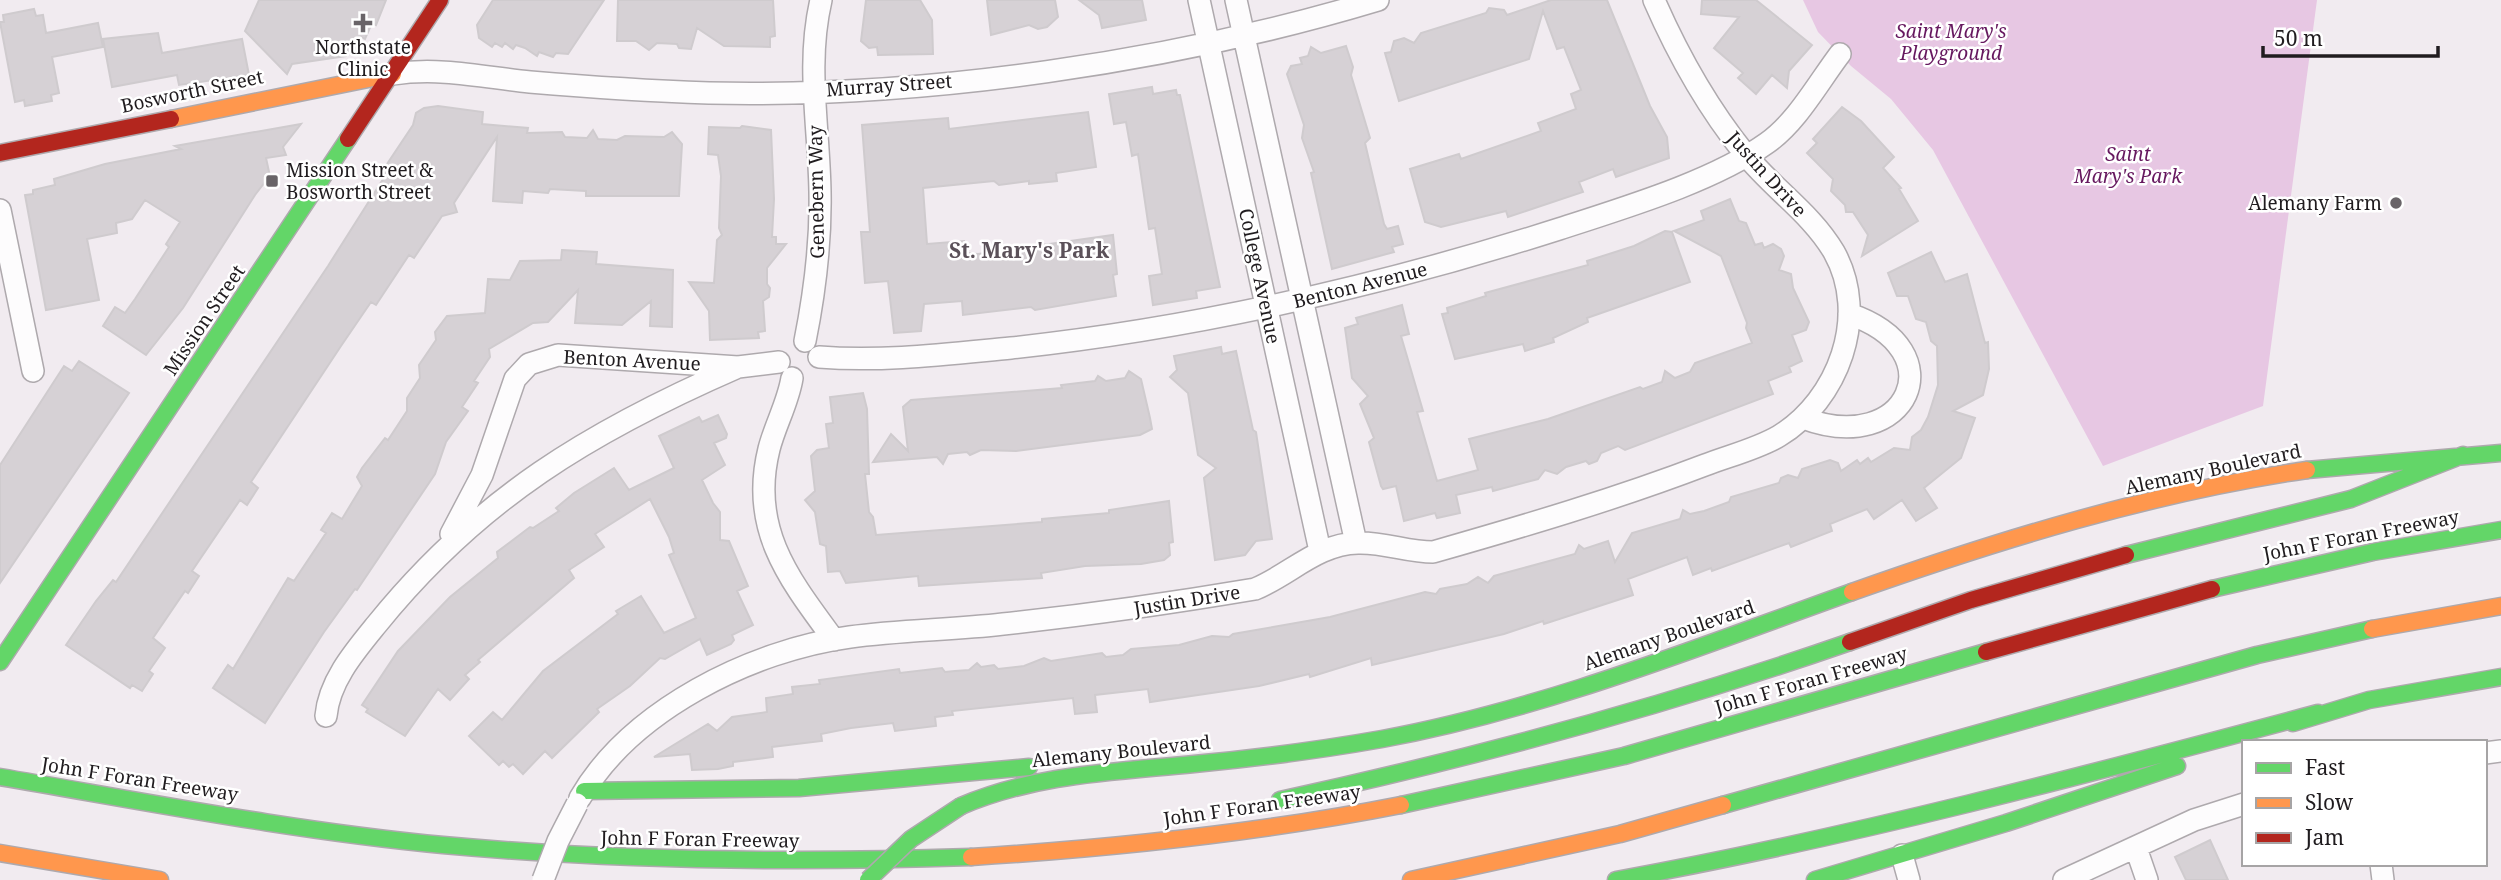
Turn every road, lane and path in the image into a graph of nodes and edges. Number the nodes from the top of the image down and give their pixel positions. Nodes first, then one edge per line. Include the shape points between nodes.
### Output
1 (440, 0) edge
2 (821, 0) edge
3 (1199, 0) edge
4 (1236, 0) edge
5 (1378, 0) edge
6 (1654, 0) edge
7 (1244, 36) junction
8 (1208, 43) junction
9 (1840, 54) dead end
10 (393, 74) junction
11 (813, 91) junction
12 (0, 153) edge
13 (1746, 156) junction
14 (0, 210) edge
15 (1302, 301) junction
16 (1267, 308) junction
17 (1849, 314) junction
18 (812, 349) junction
19 (738, 367) junction
20 (785, 370) junction
21 (33, 371) dead end
22 (1803, 418) junction
23 (2501, 453) edge
24 (2463, 455) junction
25 (2501, 530) edge
26 (1356, 543) junction
27 (1320, 551) junction
28 (439, 553) junction
29 (2501, 606) edge
30 (834, 640) junction
31 (0, 662) edge
32 (2501, 677) edge
33 (2318, 713) junction
34 (326, 716) dead end
35 (2245, 740) edge
36 (2242, 741) edge
37 (1237, 760) junction
38 (0, 777) edge
39 (581, 797) junction
40 (1259, 804) dead end
41 (2242, 805) edge
42 (1124, 828) dead end
43 (2136, 848) junction
44 (0, 853) edge
45 (1902, 855) junction
46 (949, 859) junction
47 (1846, 876) edge
48 (160, 880) edge
49 (543, 880) edge
50 (868, 880) edge
51 (1411, 880) edge
52 (1616, 880) edge
53 (1815, 880) edge
54 (1909, 880) edge
55 (2064, 880) edge
56 (2147, 880) edge

1 - 10 main road, Mission Street
2 - 11 street, Genebern Way
3 - 8 street, College Avenue
4 - 7 street, College Avenue
5 - 7 street, Murray Street
6 - 13 street, Justin Drive via 1689,74
7 - 8 street, Murray Street
7 - 15 street, College Avenue
8 - 11 street, Murray Street via 1017,74
8 - 16 street, College Avenue
9 - 13 street, Benton Avenue via 1786,126
10 - 11 street, Murray Street via 439,70 619,89 712,93
10 - 12 main road, Bosworth Street
10 - 31 main road, Mission Street
11 - 18 street, Genebern Way via 820,225
13 - 15 street, Benton Avenue via 1597,217
13 - 17 street, Justin Drive via 1806,216 1835,254
14 - 21 street
15 - 16 street, Benton Avenue
15 - 26 street, College Avenue
16 - 18 street, Benton Avenue via 1032,345 904,357 851,359
16 - 27 street, College Avenue
17 - 22 street, Justin Drive via 1837,369
17 - 22 street via 1884,329 1900,344 1908,362 1905,391 1887,418 1868,426 1843,429
18 - 20 street via 807,370
19 - 20 street, Benton Avenue
19 - 28 street, Benton Avenue via 641,410 587,440 487,510
19 - 28 street, Benton Avenue via 558,355 529,364 515,379 482,475
20 - 30 street via 789,397 770,447 762,503 778,553
22 - 26 street, Justin Drive via 1777,438 1691,470 1433,552
23 - 24 main road, Alemany Boulevard
24 - 37 main road, Alemany Boulevard via 2300,471 2142,504 1979,550 1520,706 1376,741
24 - 40 main road via 2351,499 2165,544 1971,600 1763,672 1563,733
25 - 46 main road, John F Foran Freeway via 2389,548 2192,593 1654,747 1467,792 1216,835
26 - 27 street, Justin Drive
27 - 30 street, Justin Drive via 1255,589 1092,614
28 - 34 street, Benton Avenue via 363,640 334,683
29 - 51 main road via 2257,655 1620,834
30 - 39 street, Justin Drive via 759,661 681,699 626,743
32 - 33 main road
33 - 35 main road
33 - 52 main road via 1744,855
36 - 45 main road via 2130,783
37 - 39 main road via 1002,768 872,784
37 - 50 main road, Alemany Boulevard, bridge via 1028,782 980,796 923,827
38 - 46 main road, John F Foran Freeway via 290,825 492,849 746,863
39 - 49 street, Justin Drive, bridge
41 - 43 street via 2194,820
42 - 46 main road
43 - 55 street
43 - 56 street
44 - 48 main road
45 - 47 main road
45 - 54 street
47 - 53 main road

